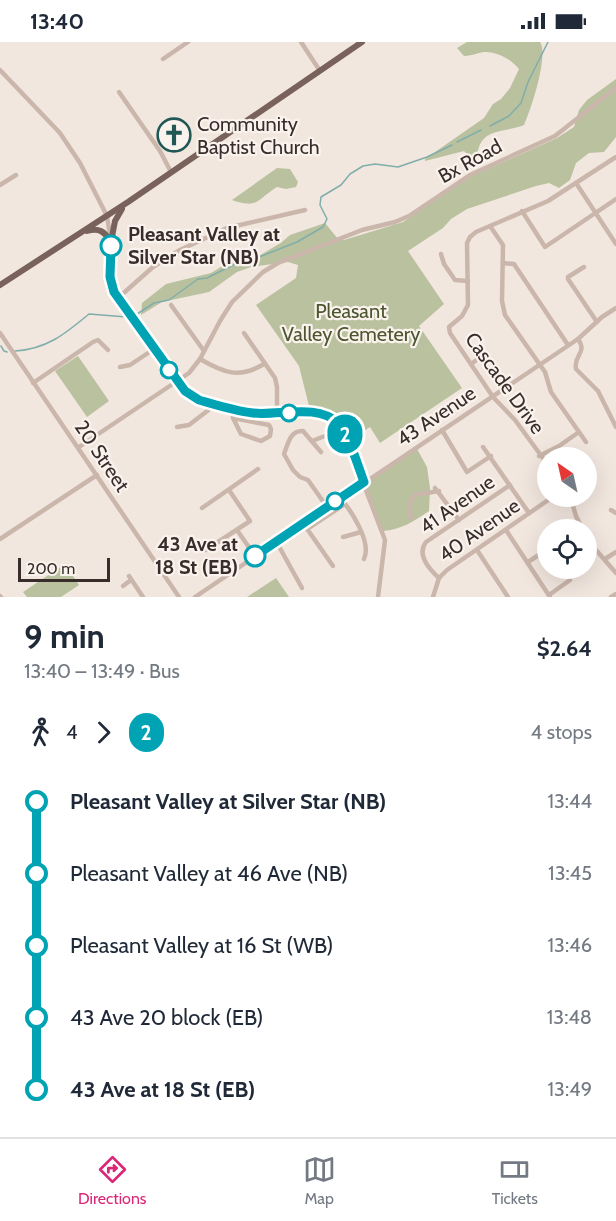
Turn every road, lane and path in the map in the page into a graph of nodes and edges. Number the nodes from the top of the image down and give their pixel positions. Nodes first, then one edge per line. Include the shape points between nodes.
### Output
1 (188, 42) edge
2 (301, 42) edge
3 (362, 42) edge
4 (163, 59) dead end
5 (0, 70) edge
6 (320, 71) junction
7 (616, 88) edge
8 (119, 92) dead end
9 (616, 157) edge
10 (171, 172) junction
11 (16, 174) dead end
12 (576, 183) junction
13 (0, 185) edge
14 (616, 199) edge
15 (128, 202) junction
16 (305, 210) dead end
17 (522, 211) junction
18 (596, 213) junction
19 (107, 216) junction
20 (490, 226) junction
21 (75, 237) junction
22 (111, 242) junction
23 (616, 244) edge
24 (441, 254) dead end
25 (503, 262) junction
26 (584, 267) dead end
27 (468, 281) junction
28 (0, 285) edge
29 (118, 298) junction
30 (171, 305) dead end
31 (616, 308) edge
32 (597, 322) junction
33 (0, 333) edge
34 (244, 333) dead end
35 (578, 339) junction
36 (568, 345) junction
37 (154, 349) junction
38 (108, 350) dead end
39 (204, 351) junction
40 (485, 354) dead end
41 (200, 359) junction
42 (264, 364) junction
43 (471, 364) junction
44 (540, 364) junction
45 (120, 367) dead end
46 (177, 380) junction
47 (33, 383) junction
48 (493, 397) junction
49 (215, 405) junction
50 (232, 409) junction
51 (277, 413) junction
52 (233, 418) junction
53 (346, 422) dead end
54 (340, 426) junction
55 (177, 427) dead end
56 (616, 427) edge
57 (442, 430) junction
58 (579, 432) junction
59 (325, 436) dead end
60 (312, 441) junction
61 (586, 442) dead end
62 (79, 447) junction
63 (483, 447) dead end
64 (557, 447) edge
65 (321, 452) dead end
66 (537, 453) edge
67 (491, 456) junction
68 (258, 469) dead end
69 (97, 474) junction
70 (364, 482) junction
71 (510, 485) junction
72 (229, 490) junction
73 (340, 498) junction
74 (345, 504) junction
75 (327, 507) junction
76 (538, 507) edge
77 (202, 508) dead end
78 (530, 513) junction
79 (411, 518) dead end
80 (459, 520) junction
81 (303, 523) junction
82 (307, 529) junction
83 (237, 530) junction
84 (506, 530) junction
85 (361, 532) junction
86 (343, 537) dead end
87 (0, 539) edge
88 (276, 541) junction
89 (206, 550) dead end
90 (477, 550) junction
91 (597, 551) edge
92 (616, 552) edge
93 (255, 556) junction
94 (537, 556) edge
95 (364, 559) dead end
96 (605, 559) junction
97 (528, 562) junction
98 (333, 566) dead end
99 (616, 573) edge
100 (439, 578) junction
101 (570, 580) dead end
102 (123, 586) dead end
103 (302, 588) dead end
104 (616, 594) edge
105 (550, 596) edge
106 (143, 597) edge
107 (179, 597) edge
108 (195, 597) edge
109 (378, 597) edge
110 (433, 597) edge
111 (508, 597) edge
112 (611, 597) edge

1 - 4 street
2 - 6 street
3 - 6 main road
5 - 19 street via 75,153
6 - 10 main road
7 - 39 street, Bx Road via 555,136 470,175 409,216 278,263 254,279 232,302
8 - 10 street
9 - 12 street, Cascade Drive
10 - 15 main road
11 - 13 street
12 - 17 street, Cascade Drive via 549,201
12 - 18 street
14 - 18 street
15 - 19 main road
15 - 22 main road via 117,216
16 - 29 street via 227,228 180,250 153,267
17 - 18 street via 545,247
17 - 20 street, Cascade Drive
18 - 23 street
19 - 21 main road
19 - 22 street
20 - 25 street via 503,245
20 - 27 street, Cascade Drive via 474,233 467,243
21 - 22 main road via 98,230
21 - 28 main road
22 - 29 street via 110,277
24 - 27 street via 455,280
25 - 36 street via 514,264
25 - 44 street via 502,301 506,315
26 - 32 street via 568,279
27 - 43 street, Cascade Drive via 468,305 449,327
29 - 37 street
30 - 39 street
31 - 32 street, 43 Avenue
32 - 35 street, 43 Avenue
33 - 47 street, 20 Street
34 - 42 street
35 - 36 street, 43 Avenue
35 - 56 street via 583,346 576,369 598,391
36 - 44 street, 43 Avenue
37 - 45 street
37 - 46 street
38 - 47 street via 101,342 93,342
39 - 41 street, Bx Road
40 - 43 street
41 - 42 street via 213,367 241,374
41 - 46 street
42 - 51 street via 275,378
43 - 48 street, Cascade Drive
44 - 48 street, 43 Avenue
44 - 58 street via 551,392
46 - 49 street via 191,397
46 - 62 street
47 - 62 street, 20 Street
48 - 57 street, 43 Avenue
48 - 66 street, Cascade Drive via 515,420
49 - 50 street
49 - 55 street via 189,425
50 - 51 street
50 - 52 street
51 - 54 street via 315,412
52 - 52 street via 241,434 261,441 270,436 269,425
53 - 54 street
54 - 70 street
57 - 67 street via 467,472
57 - 70 street, 43 Avenue
58 - 61 street
58 - 64 street
59 - 60 street
60 - 65 street
60 - 75 street via 303,431 292,434 285,459 308,480
62 - 69 street, 20 Street
63 - 67 street
67 - 71 street
68 - 72 street
69 - 87 street
69 - 107 street, 20 Street
70 - 73 street, 43 Avenue
70 - 109 street via 385,540
71 - 78 street
71 - 80 street, 41 Avenue
72 - 77 street
72 - 83 street via 250,521
73 - 74 street
73 - 75 street, 43 Avenue
74 - 82 street
74 - 85 street
75 - 81 street, 43 Avenue
76 - 78 street, 40 Avenue
78 - 84 street, 40 Avenue
79 - 80 street via 409,506 414,495 437,490
80 - 100 street, 41 Avenue via 422,547 421,553
81 - 82 street
81 - 88 street, 43 Avenue
82 - 98 street
83 - 89 street
83 - 93 street
84 - 90 street, 40 Avenue
84 - 97 street
85 - 86 street
85 - 95 street via 367,554
88 - 93 street, 43 Avenue
88 - 103 street
90 - 100 street, 40 Avenue
90 - 111 street
91 - 96 street
92 - 96 street
93 - 108 street, 43 Avenue
94 - 97 street
96 - 99 street
97 - 105 street
100 - 110 street, 40 Avenue
101 - 105 street
102 - 106 street via 130,578
104 - 112 street

